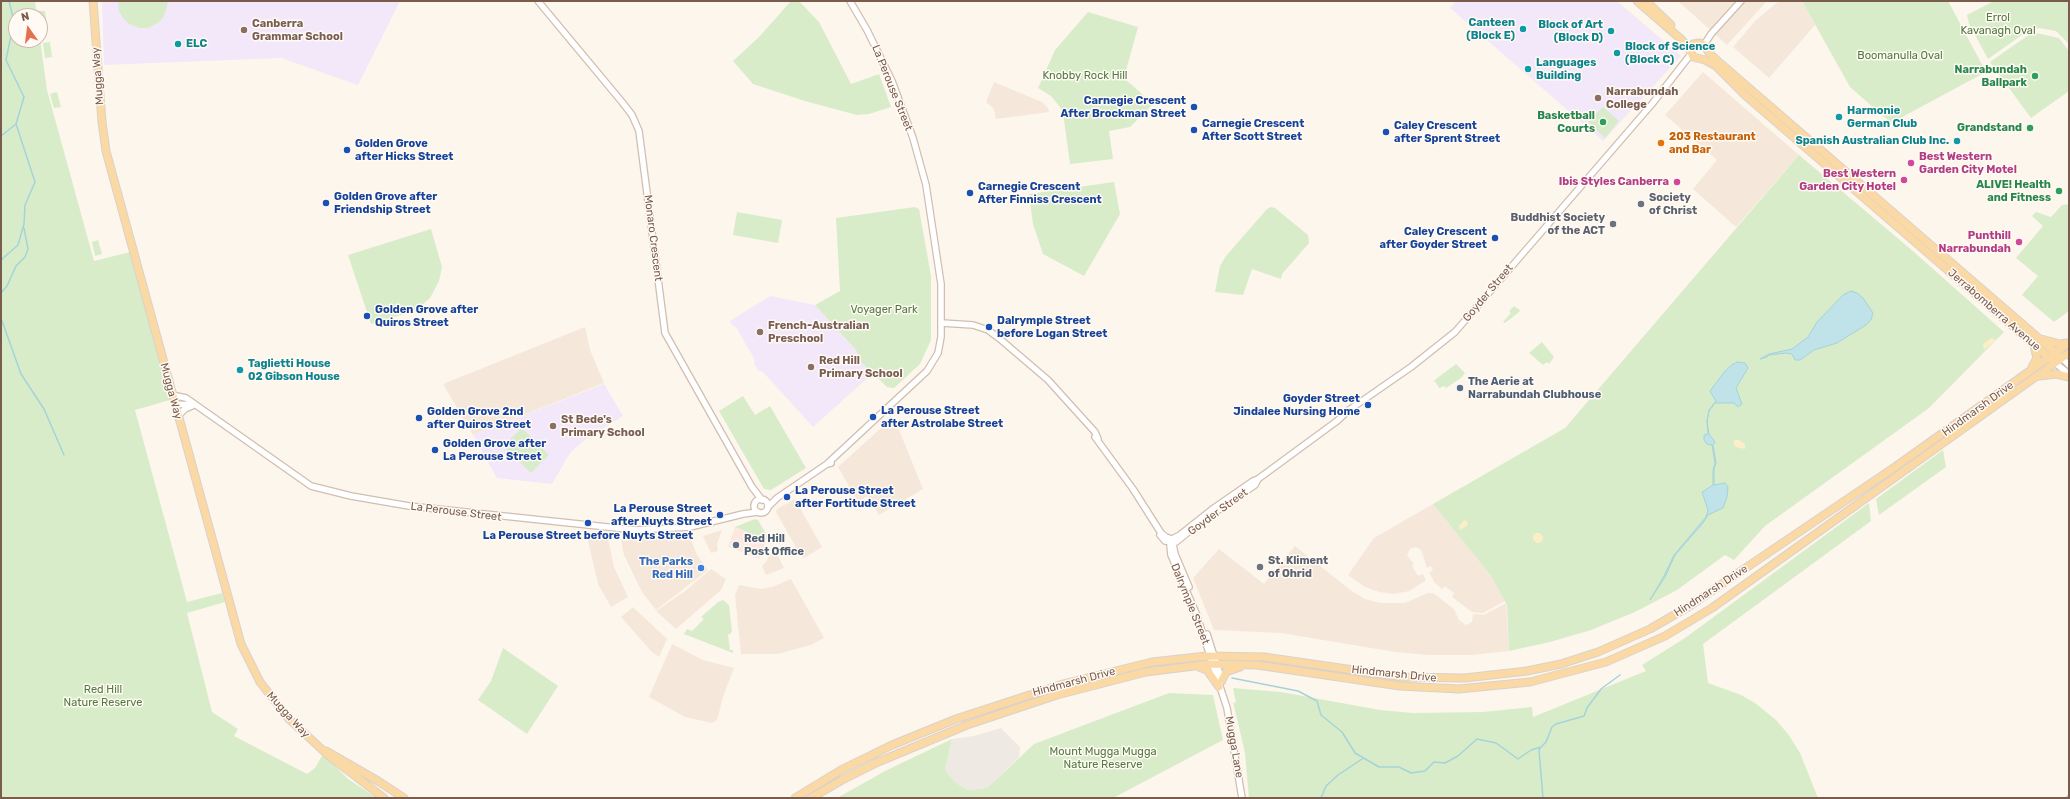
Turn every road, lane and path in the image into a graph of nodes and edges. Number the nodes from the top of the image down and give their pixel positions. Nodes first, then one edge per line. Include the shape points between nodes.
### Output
1 (93, 1) edge
2 (538, 1) edge
3 (850, 1) edge
4 (1637, 1) edge
5 (1646, 1) edge
6 (1741, 1) edge
7 (1701, 45) junction
8 (1694, 55) junction
9 (1766, 108) junction
10 (1951, 272) junction
11 (1961, 272) junction
12 (1962, 282) junction
13 (942, 323) junction
14 (2035, 341) junction
15 (2069, 343) edge
16 (2069, 354) edge
17 (2052, 355) junction
18 (2062, 358) junction
19 (2055, 363) junction
20 (2069, 365) edge
21 (2069, 376) edge
22 (2033, 379) junction
23 (2012, 384) junction
24 (172, 395) junction
25 (175, 404) junction
26 (194, 405) junction
27 (178, 416) junction
28 (752, 487) junction
29 (1866, 487) junction
30 (1872, 494) junction
31 (765, 502) junction
32 (755, 503) junction
33 (758, 512) junction
34 (742, 514) junction
35 (1172, 541) junction
36 (1212, 656) junction
37 (1215, 664) junction
38 (1246, 665) junction
39 (1194, 666) junction
40 (1220, 684) junction
41 (324, 750) junction
42 (384, 798) edge
43 (404, 798) edge
44 (794, 798) edge
45 (811, 798) edge
46 (1242, 798) edge

1 - 24 main road, Mugga Way via 104,139
2 - 28 street, Monaro Crescent via 632,115 639,132 665,333
3 - 13 street, La Perouse Street via 892,81 912,138 927,192 941,284
4 - 8 main road, Jerrabomberra Avenue via 1682,40
5 - 7 main road, Jerrabomberra Avenue via 1682,34
6 - 7 street
7 - 8 main road
7 - 8 main road via 1706,53
7 - 9 main road, Jerrabomberra Avenue
8 - 9 main road, Jerrabomberra Avenue via 1716,66
8 - 35 street, Goyder Street via 1455,332 1258,479 1255,485 1215,509
9 - 10 main road, Jerrabomberra Avenue
9 - 11 main road, Jerrabomberra Avenue
10 - 11 main road
10 - 12 main road, Jerrabomberra Avenue
11 - 12 main road
11 - 14 main road, Jerrabomberra Avenue
12 - 14 main road, Jerrabomberra Avenue
13 - 31 street, La Perouse Street via 940,345 932,366 831,464 827,464 777,498
13 - 35 street via 973,325 994,335 1048,380 1093,431 1158,529
14 - 15 main road
14 - 17 main road, Jerrabomberra Avenue
14 - 23 main road via 2036,362
15 - 17 main road, Hindmarsh Drive
16 - 18 main road, Hindmarsh Drive
17 - 18 main road, Jerrabomberra Avenue
17 - 19 main road, Jerrabomberra Avenue
17 - 23 main road, Hindmarsh Drive
18 - 19 main road, Hindmarsh Drive
18 - 20 street, Jerrabomberra Avenue
19 - 21 street, Jerrabomberra Avenue
19 - 22 main road, Hindmarsh Drive
21 - 22 main road via 2052,374
22 - 30 main road, Hindmarsh Drive
23 - 29 main road, Hindmarsh Drive
24 - 25 main road, Mugga Way
24 - 26 street, La Perouse Street via 186,398
25 - 26 street
25 - 27 main road, Mugga Way
26 - 27 street via 184,409
26 - 34 street, La Perouse Street via 311,486 351,496 425,508 636,530 690,527
27 - 41 main road, Mugga Way via 233,617 247,657 260,682 280,709 300,731
28 - 31 street, Monaro Crescent
28 - 32 street, Monaro Crescent
29 - 30 main road
29 - 36 main road, Hindmarsh Drive via 1669,619 1614,646 1562,664 1487,677 1426,678 1402,677 1264,657
30 - 38 main road, Hindmarsh Drive via 1687,625 1620,656 1568,673 1502,686 1433,688 1400,686 1294,669
31 - 32 street, La Perouse Street
31 - 33 street, La Perouse Street via 764,512
32 - 33 street, Monaro Crescent
32 - 34 street, La Perouse Street
33 - 34 street, La Perouse Street
35 - 36 street, Dalrymple Street
36 - 37 street, Dalrymple Street
36 - 44 main road, Hindmarsh Drive via 1167,660 1107,672 996,705 935,727 866,758 829,776
37 - 38 main road, Hindmarsh Drive
37 - 39 main road, Hindmarsh Drive
37 - 40 street, Mugga Lane
38 - 40 main road via 1226,672
39 - 40 main road via 1207,670
39 - 45 main road, Hindmarsh Drive via 1125,676 986,718 878,762
40 - 46 street, Mugga Lane via 1233,739
41 - 42 main road, Mugga Way
41 - 43 main road, Mugga Way

